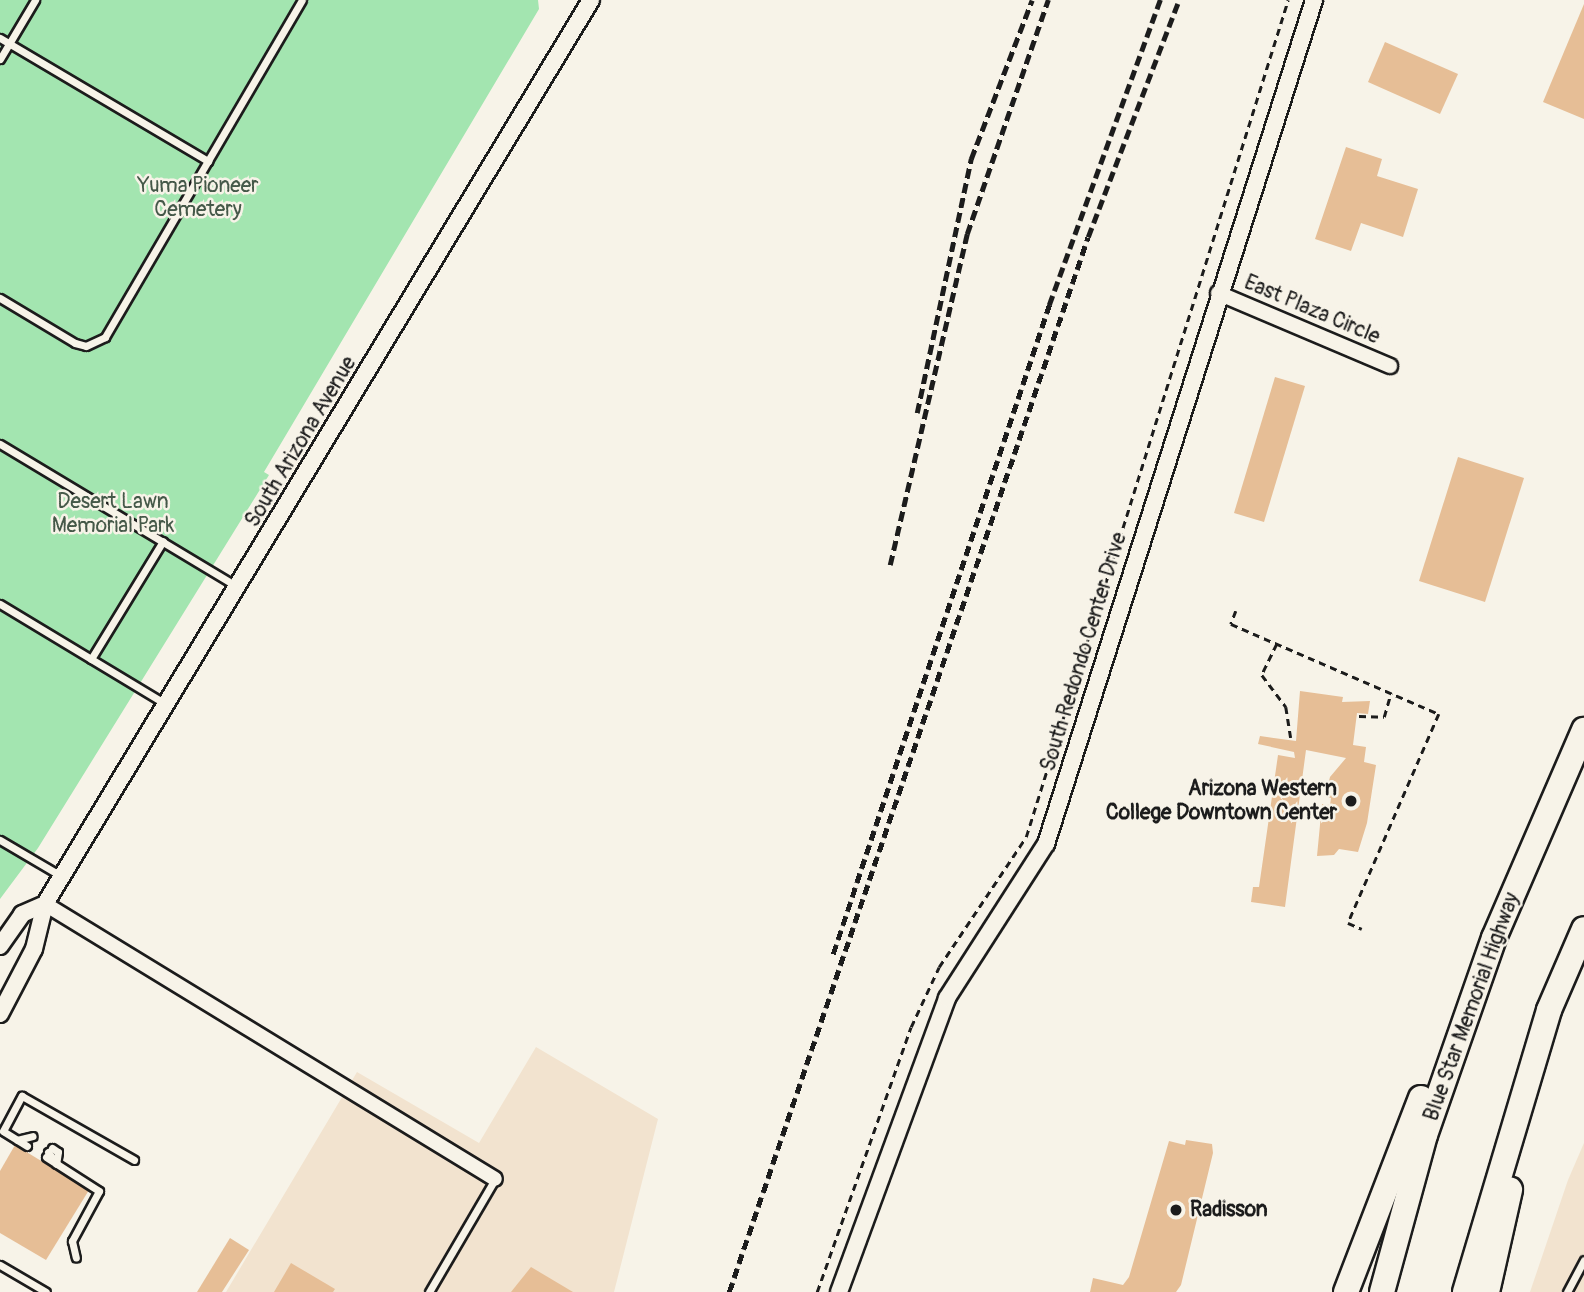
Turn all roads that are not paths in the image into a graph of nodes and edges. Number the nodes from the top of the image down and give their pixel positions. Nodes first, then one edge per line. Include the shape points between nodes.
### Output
1 (35, 0) edge
2 (302, 0) edge
3 (1314, 0) edge
4 (587, 3) edge
5 (0, 38) edge
6 (9, 43) junction
7 (0, 59) edge
8 (208, 160) junction
9 (1218, 293) junction
10 (0, 298) edge
11 (1390, 366) dead end
12 (0, 444) edge
13 (163, 541) junction
14 (239, 587) junction
15 (0, 604) edge
16 (91, 659) junction
17 (166, 705) junction
18 (1584, 730) edge
19 (0, 840) edge
20 (61, 877) junction
21 (45, 904) junction
22 (1584, 929) edge
23 (1494, 938) junction
24 (0, 946) edge
25 (1549, 1010) junction
26 (0, 1014) edge
27 (1, 1132) edge
28 (30, 1141) dead end
29 (49, 1152) dead end
30 (134, 1160) dead end
31 (495, 1179) joint
32 (76, 1258) dead end
33 (1584, 1260) edge
34 (0, 1265) edge
35 (46, 1292) edge
36 (429, 1292) edge
37 (839, 1292) edge
38 (1346, 1292) edge
39 (1382, 1292) edge
40 (1465, 1292) edge
41 (1487, 1292) edge
42 (1567, 1292) edge

1 - 6 lane
2 - 8 lane
3 - 9 street, South Redondo Center Drive
4 - 14 street, South Arizona Avenue
5 - 6 lane
6 - 7 lane
6 - 8 lane
8 - 10 lane via 98,342 75,343
9 - 11 street, East Plaza Circle
9 - 37 street, South Redondo Center Drive via 1046,844 947,998
12 - 13 lane
13 - 14 lane
13 - 16 lane
14 - 17 street, South Arizona Avenue
15 - 16 lane
16 - 17 lane
17 - 20 street, South Arizona Avenue
18 - 23 highway, Blue Star Memorial Highway
19 - 20 lane
20 - 21 street, South Arizona Avenue
21 - 24 street, South Arizona Avenue via 22,914
21 - 26 street, South Arizona Avenue via 34,949
21 - 31 street
22 - 25 highway
23 - 38 highway via 1422,1094
23 - 39 highway, Blue Star Memorial Highway via 1425,1135
25 - 40 highway
25 - 41 highway
27 - 28 lane
27 - 30 lane via 22,1096
29 - 32 lane via 56,1164 99,1191 72,1241
31 - 36 lane
33 - 42 lane
34 - 35 lane

